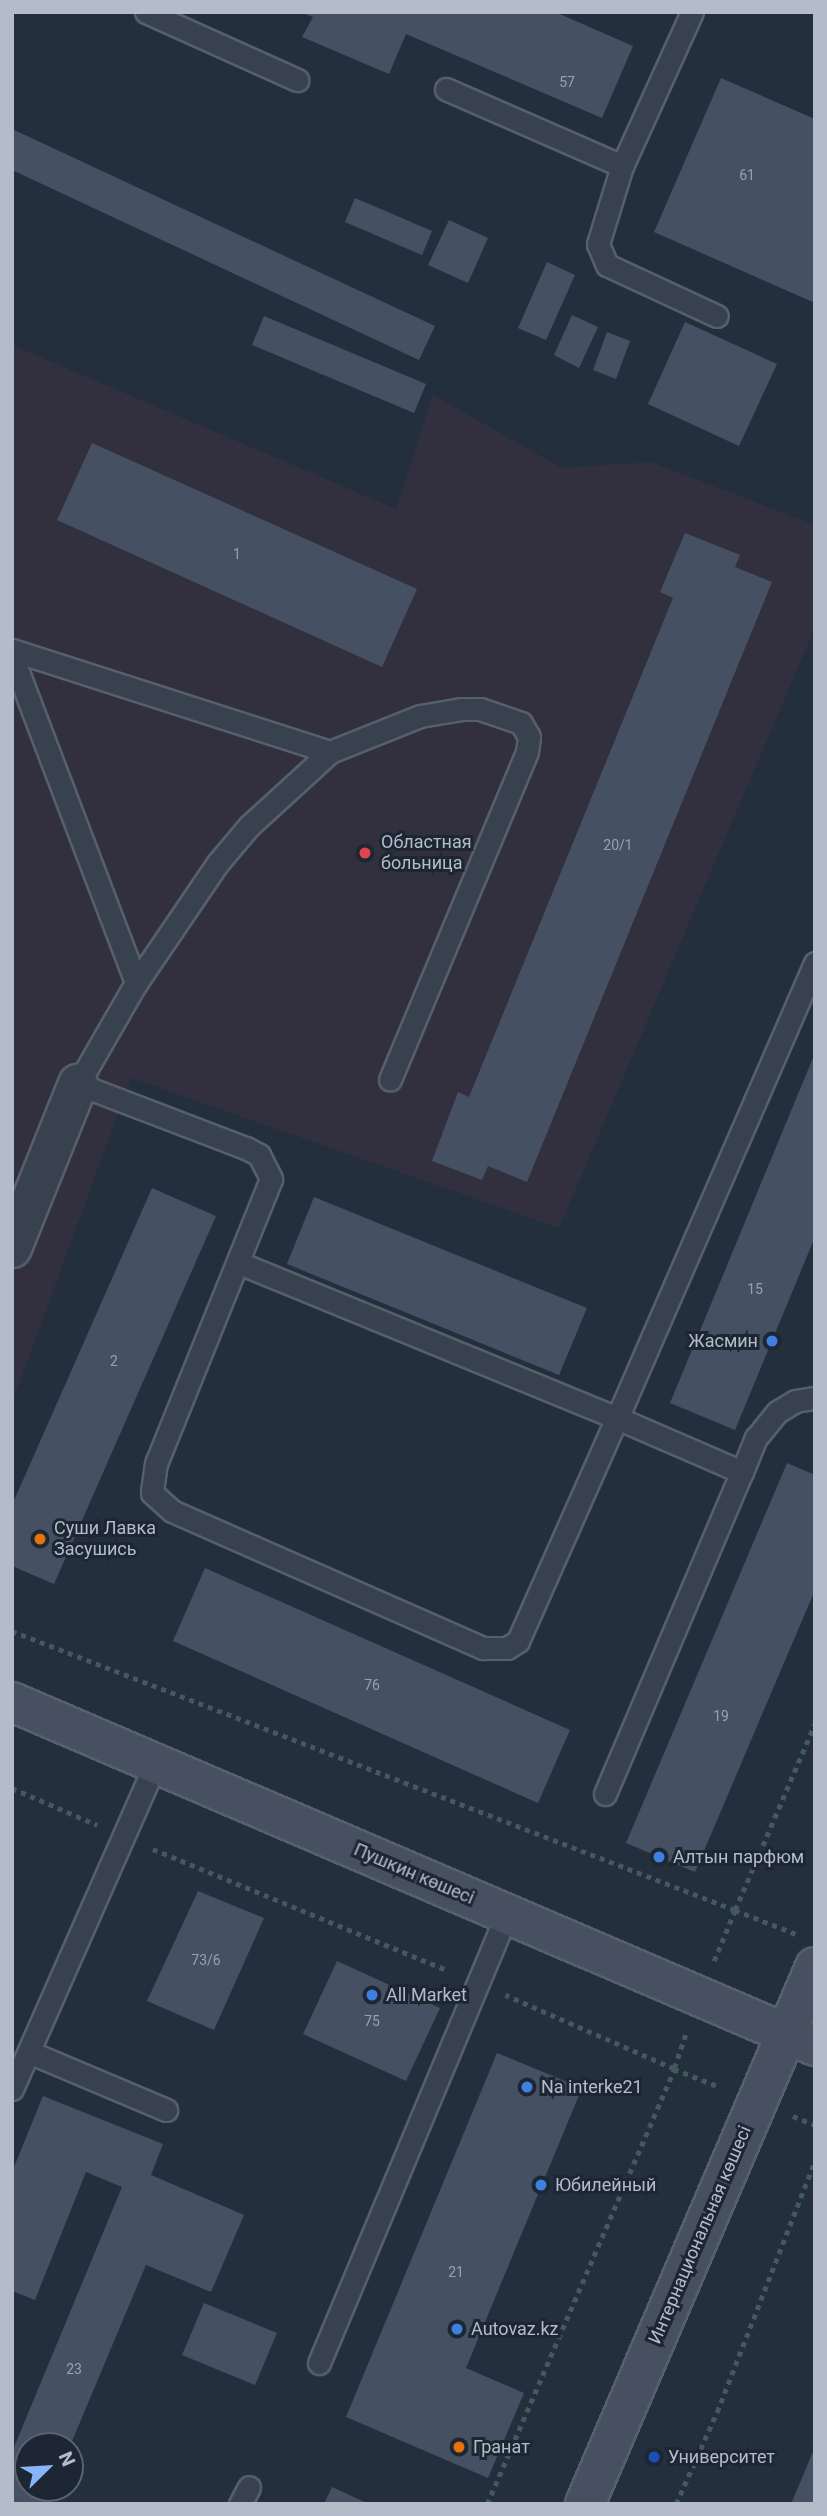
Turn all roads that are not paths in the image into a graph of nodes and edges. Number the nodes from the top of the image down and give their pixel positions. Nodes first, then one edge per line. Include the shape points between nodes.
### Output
1 (146, 12) edge
2 (692, 12) edge
3 (296, 80) dead end
4 (446, 89) dead end
5 (622, 166) junction
6 (717, 317) dead end
7 (12, 650) edge
8 (12, 656) edge
9 (330, 752) junction
10 (815, 963) edge
11 (136, 983) junction
12 (390, 1080) dead end
13 (78, 1084) junction
14 (21, 1199) edge
15 (12, 1248) edge
16 (239, 1263) junction
17 (815, 1398) edge
18 (617, 1418) junction
19 (742, 1472) junction
20 (12, 1702) edge
21 (156, 1762) junction
22 (605, 1794) dead end
23 (507, 1914) junction
24 (815, 1967) edge
25 (801, 2039) edge
26 (29, 2052) junction
27 (12, 2089) edge
28 (166, 2110) dead end
29 (319, 2363) dead end
30 (585, 2504) edge

1 - 3 lane
2 - 5 lane
4 - 5 lane
5 - 6 lane via 598,244 600,255 618,271
7 - 9 lane
8 - 11 lane
9 - 11 lane via 249,826 184,908
9 - 12 lane via 420,716 462,709 489,711 521,723 529,737 527,752
10 - 18 lane
11 - 13 lane
13 - 14 street
13 - 16 lane via 259,1155 271,1179
14 - 15 street
16 - 18 lane
16 - 18 lane via 156,1463 152,1493 172,1511 483,1648 507,1648 526,1629
17 - 19 lane via 784,1406 771,1418
18 - 19 lane
19 - 22 lane
20 - 21 street, Пушкин көшесі
21 - 23 street, Пушкин көшесі
21 - 26 lane
23 - 25 street, Пушкин көшесі
23 - 29 lane
24 - 25 street, Интернациональная көшесі
25 - 30 street, Интернациональная көшесі
26 - 27 lane
26 - 28 lane

